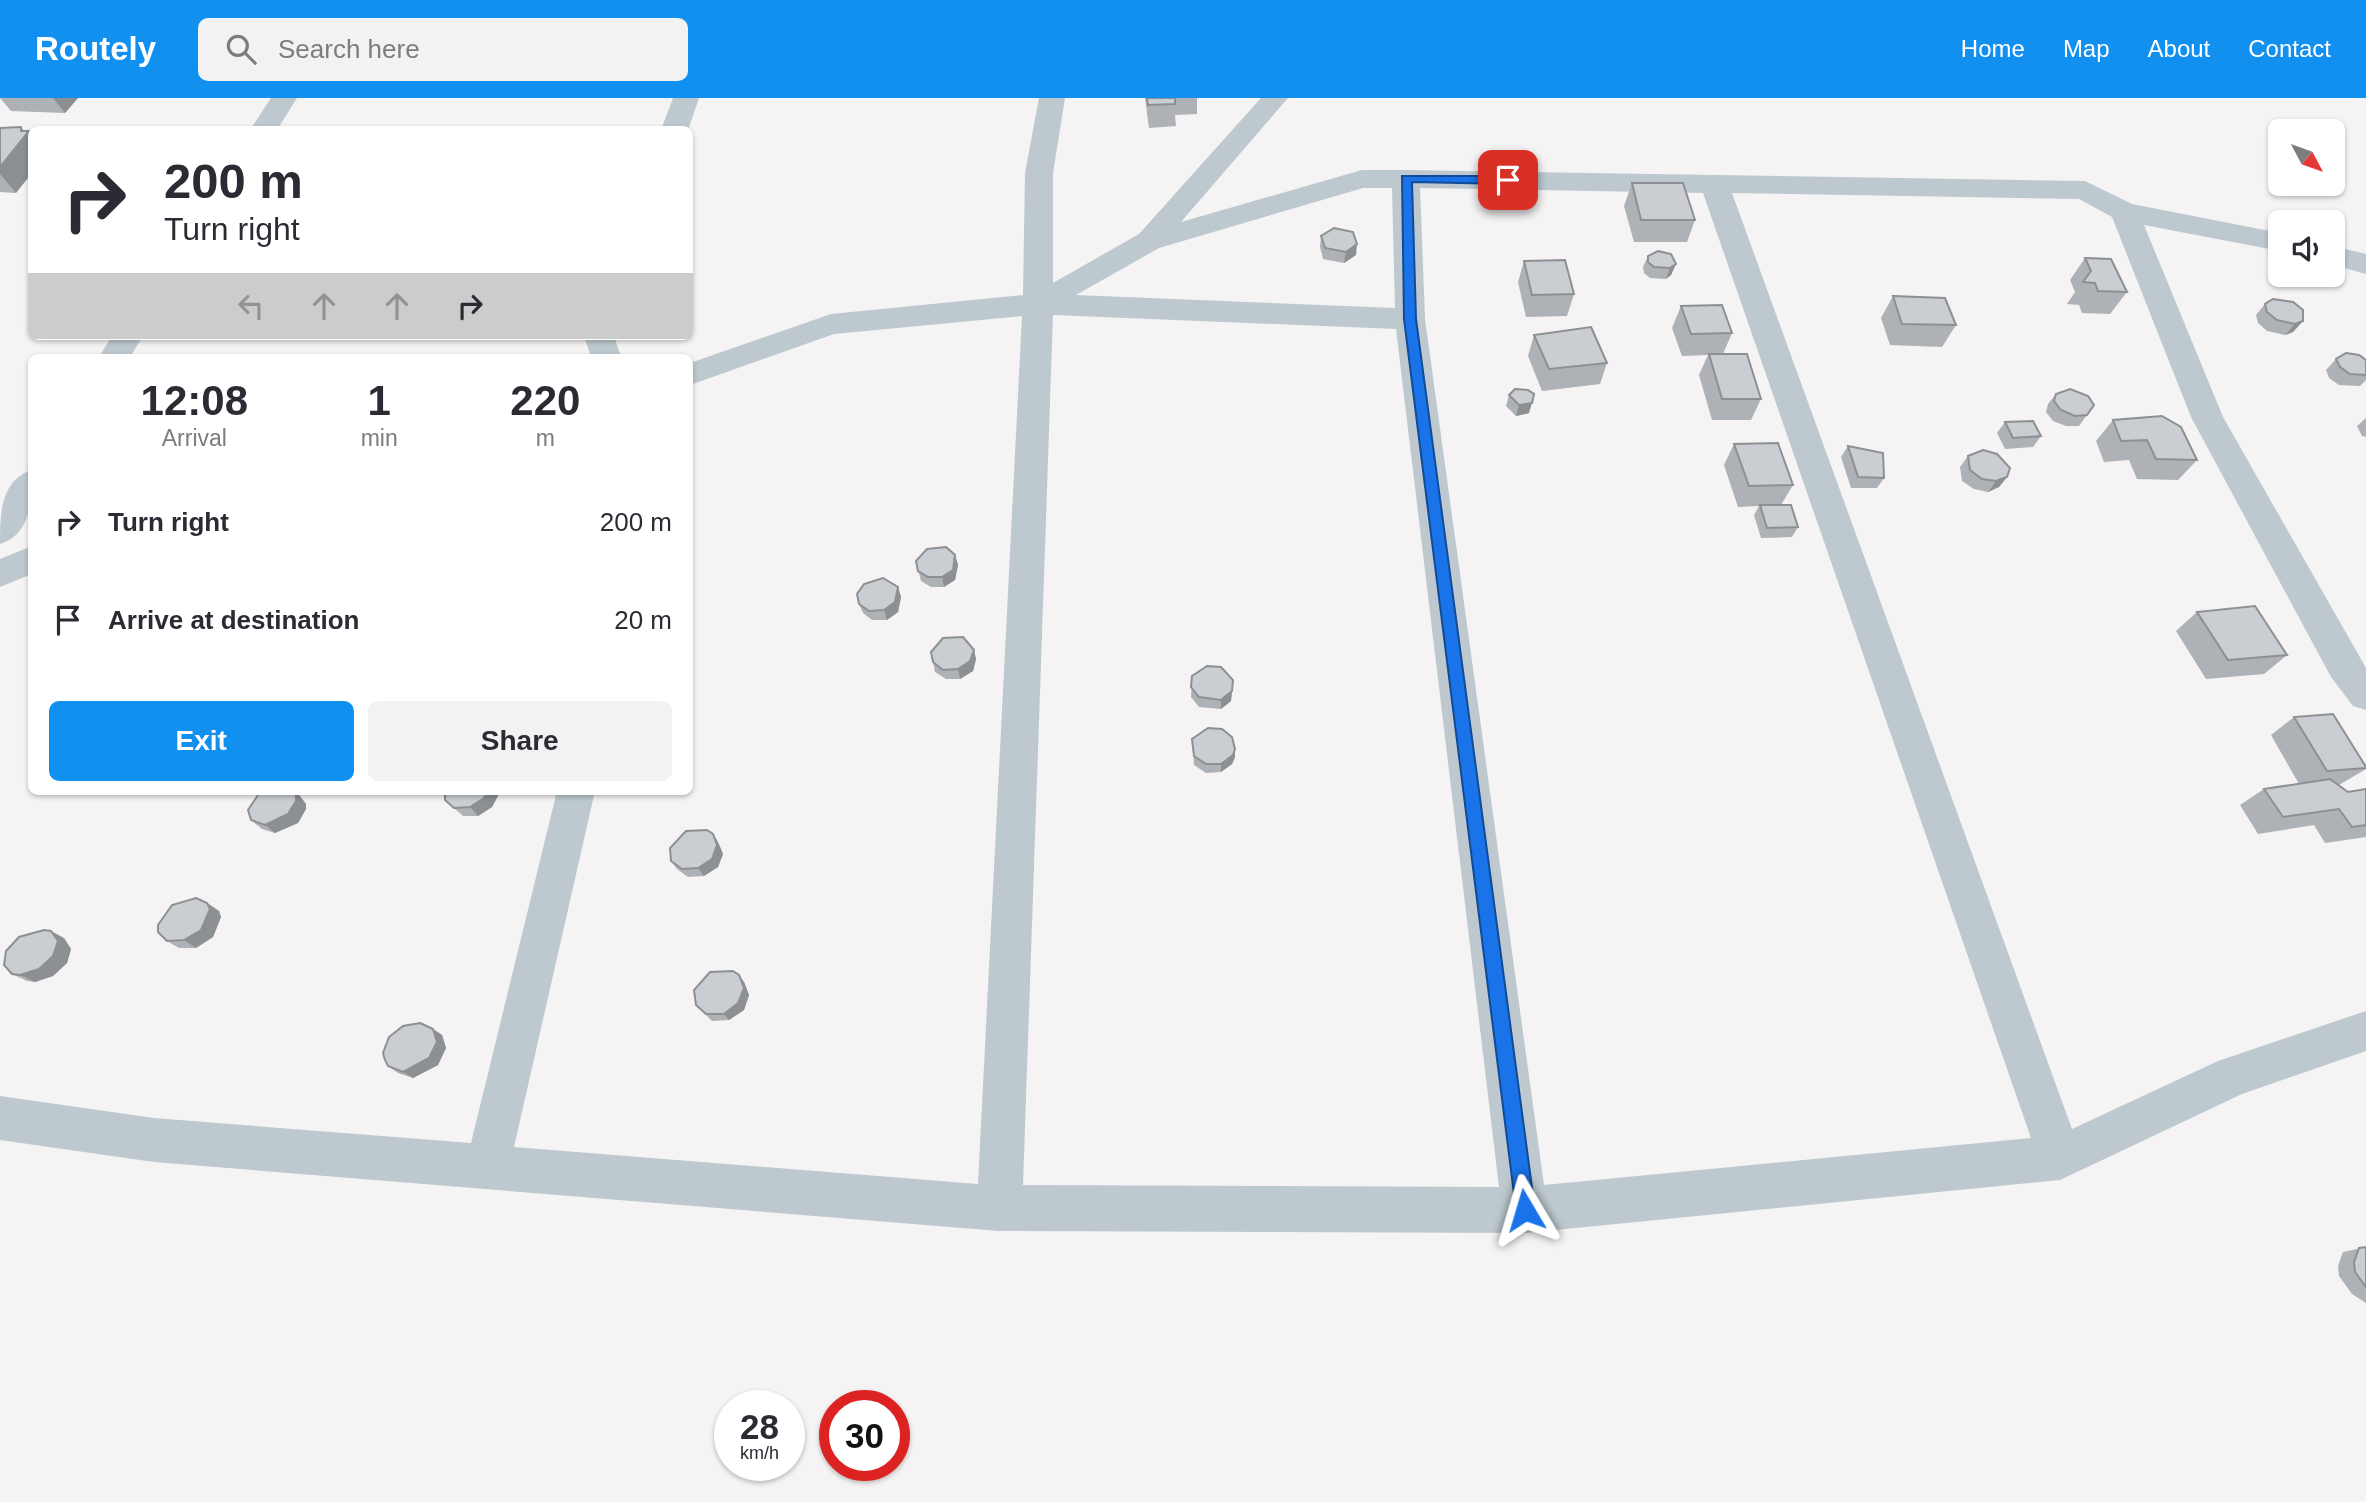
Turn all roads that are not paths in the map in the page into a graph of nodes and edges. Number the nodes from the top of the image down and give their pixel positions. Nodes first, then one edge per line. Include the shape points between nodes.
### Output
1 (284, 98) edge
2 (687, 98) edge
3 (1052, 98) edge
4 (1275, 98) edge
5 (266, 126) edge
6 (676, 126) edge
7 (1406, 179) junction
8 (1714, 183) junction
9 (2124, 212) junction
10 (2268, 240) edge
11 (1149, 241) junction
12 (2345, 258) edge
13 (2366, 264) edge
14 (1038, 304) junction
15 (1410, 319) junction
16 (693, 373) edge
17 (28, 488) edge
18 (0, 531) edge
19 (28, 561) edge
20 (0, 574) edge
21 (2366, 695) edge
22 (575, 795) edge
23 (2366, 1031) edge
24 (0, 1118) edge
25 (2060, 1158) junction
26 (487, 1168) junction
27 (999, 1208) junction
28 (1525, 1210) junction

1 - 5 street
2 - 6 street
3 - 14 street via 1039,173
4 - 11 street
7 - 8 street
7 - 11 street via 1362,179
7 - 15 street
8 - 9 street via 2085,190
8 - 25 street
9 - 10 street
9 - 21 street via 2207,417 2344,667
11 - 14 street
12 - 13 street
14 - 15 street
14 - 16 street via 831,324
14 - 27 street
15 - 28 street
17 - 18 street
19 - 20 street
22 - 26 street
23 - 25 street via 2232,1076
24 - 26 street via 154,1140
25 - 28 street
26 - 27 street
27 - 28 street

